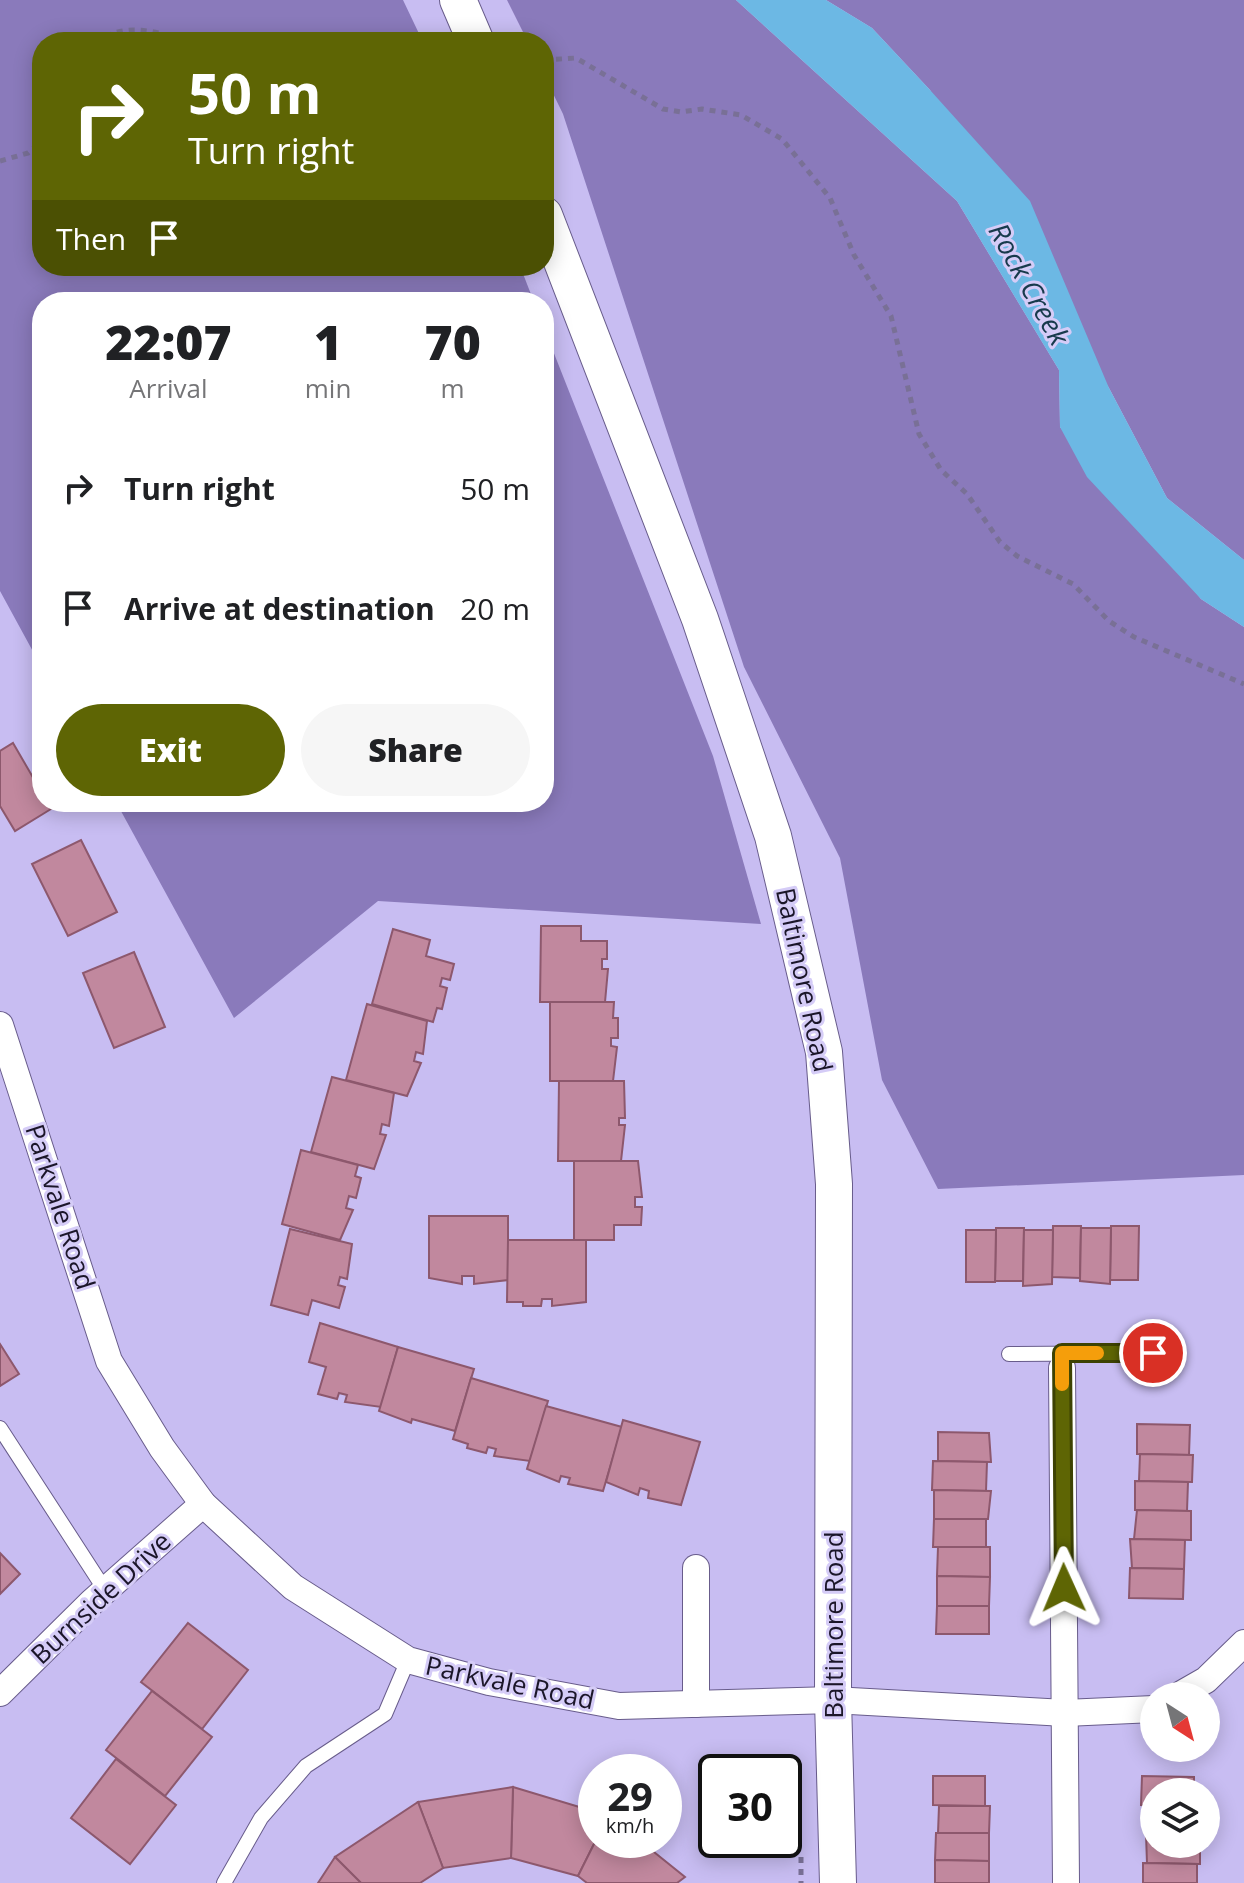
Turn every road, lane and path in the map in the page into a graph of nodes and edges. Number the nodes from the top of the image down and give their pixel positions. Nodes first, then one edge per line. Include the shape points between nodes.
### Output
1 (458, 0) edge
2 (111, 32) edge
3 (147, 32) edge
4 (472, 32) edge
5 (554, 59) edge
6 (32, 150) edge
7 (0, 161) edge
8 (554, 241) edge
9 (1244, 684) edge
10 (0, 1025) edge
11 (1153, 1353) dead end
12 (1009, 1354) dead end
13 (1062, 1361) junction
14 (0, 1428) edge
15 (203, 1504) junction
16 (696, 1568) dead end
17 (105, 1590) junction
18 (1244, 1643) edge
19 (408, 1660) junction
20 (1202, 1682) edge
21 (0, 1693) edge
22 (833, 1700) junction
23 (696, 1704) junction
24 (1140, 1710) edge
25 (1065, 1713) junction
26 (801, 1858) edge
27 (224, 1883) edge
28 (801, 1883) edge
29 (838, 1883) edge
30 (1066, 1883) edge

1 - 4 street
2 - 3 path
5 - 9 path via 576,58 663,109 741,115 782,139 830,198 854,255 891,316 912,413 925,445 1000,542 1073,584 1100,614 1134,637
6 - 7 path
8 - 22 street, Baltimore Road via 700,619 763,807 824,1052 834,1184
10 - 15 street, Parkvale Road via 109,1361
11 - 13 lane
12 - 13 lane
13 - 25 street
14 - 17 lane
15 - 17 street, Burnside Drive
15 - 19 street, Parkvale Road via 293,1587
16 - 23 street
17 - 21 street, Burnside Drive
18 - 20 street
19 - 23 street, Parkvale Road via 489,1682 619,1706
19 - 27 lane via 385,1714 306,1766 261,1818
22 - 23 street, Parkvale Road
22 - 25 street, Parkvale Road
22 - 29 street, Baltimore Road
24 - 25 street, Parkvale Road
25 - 30 street
26 - 28 path

